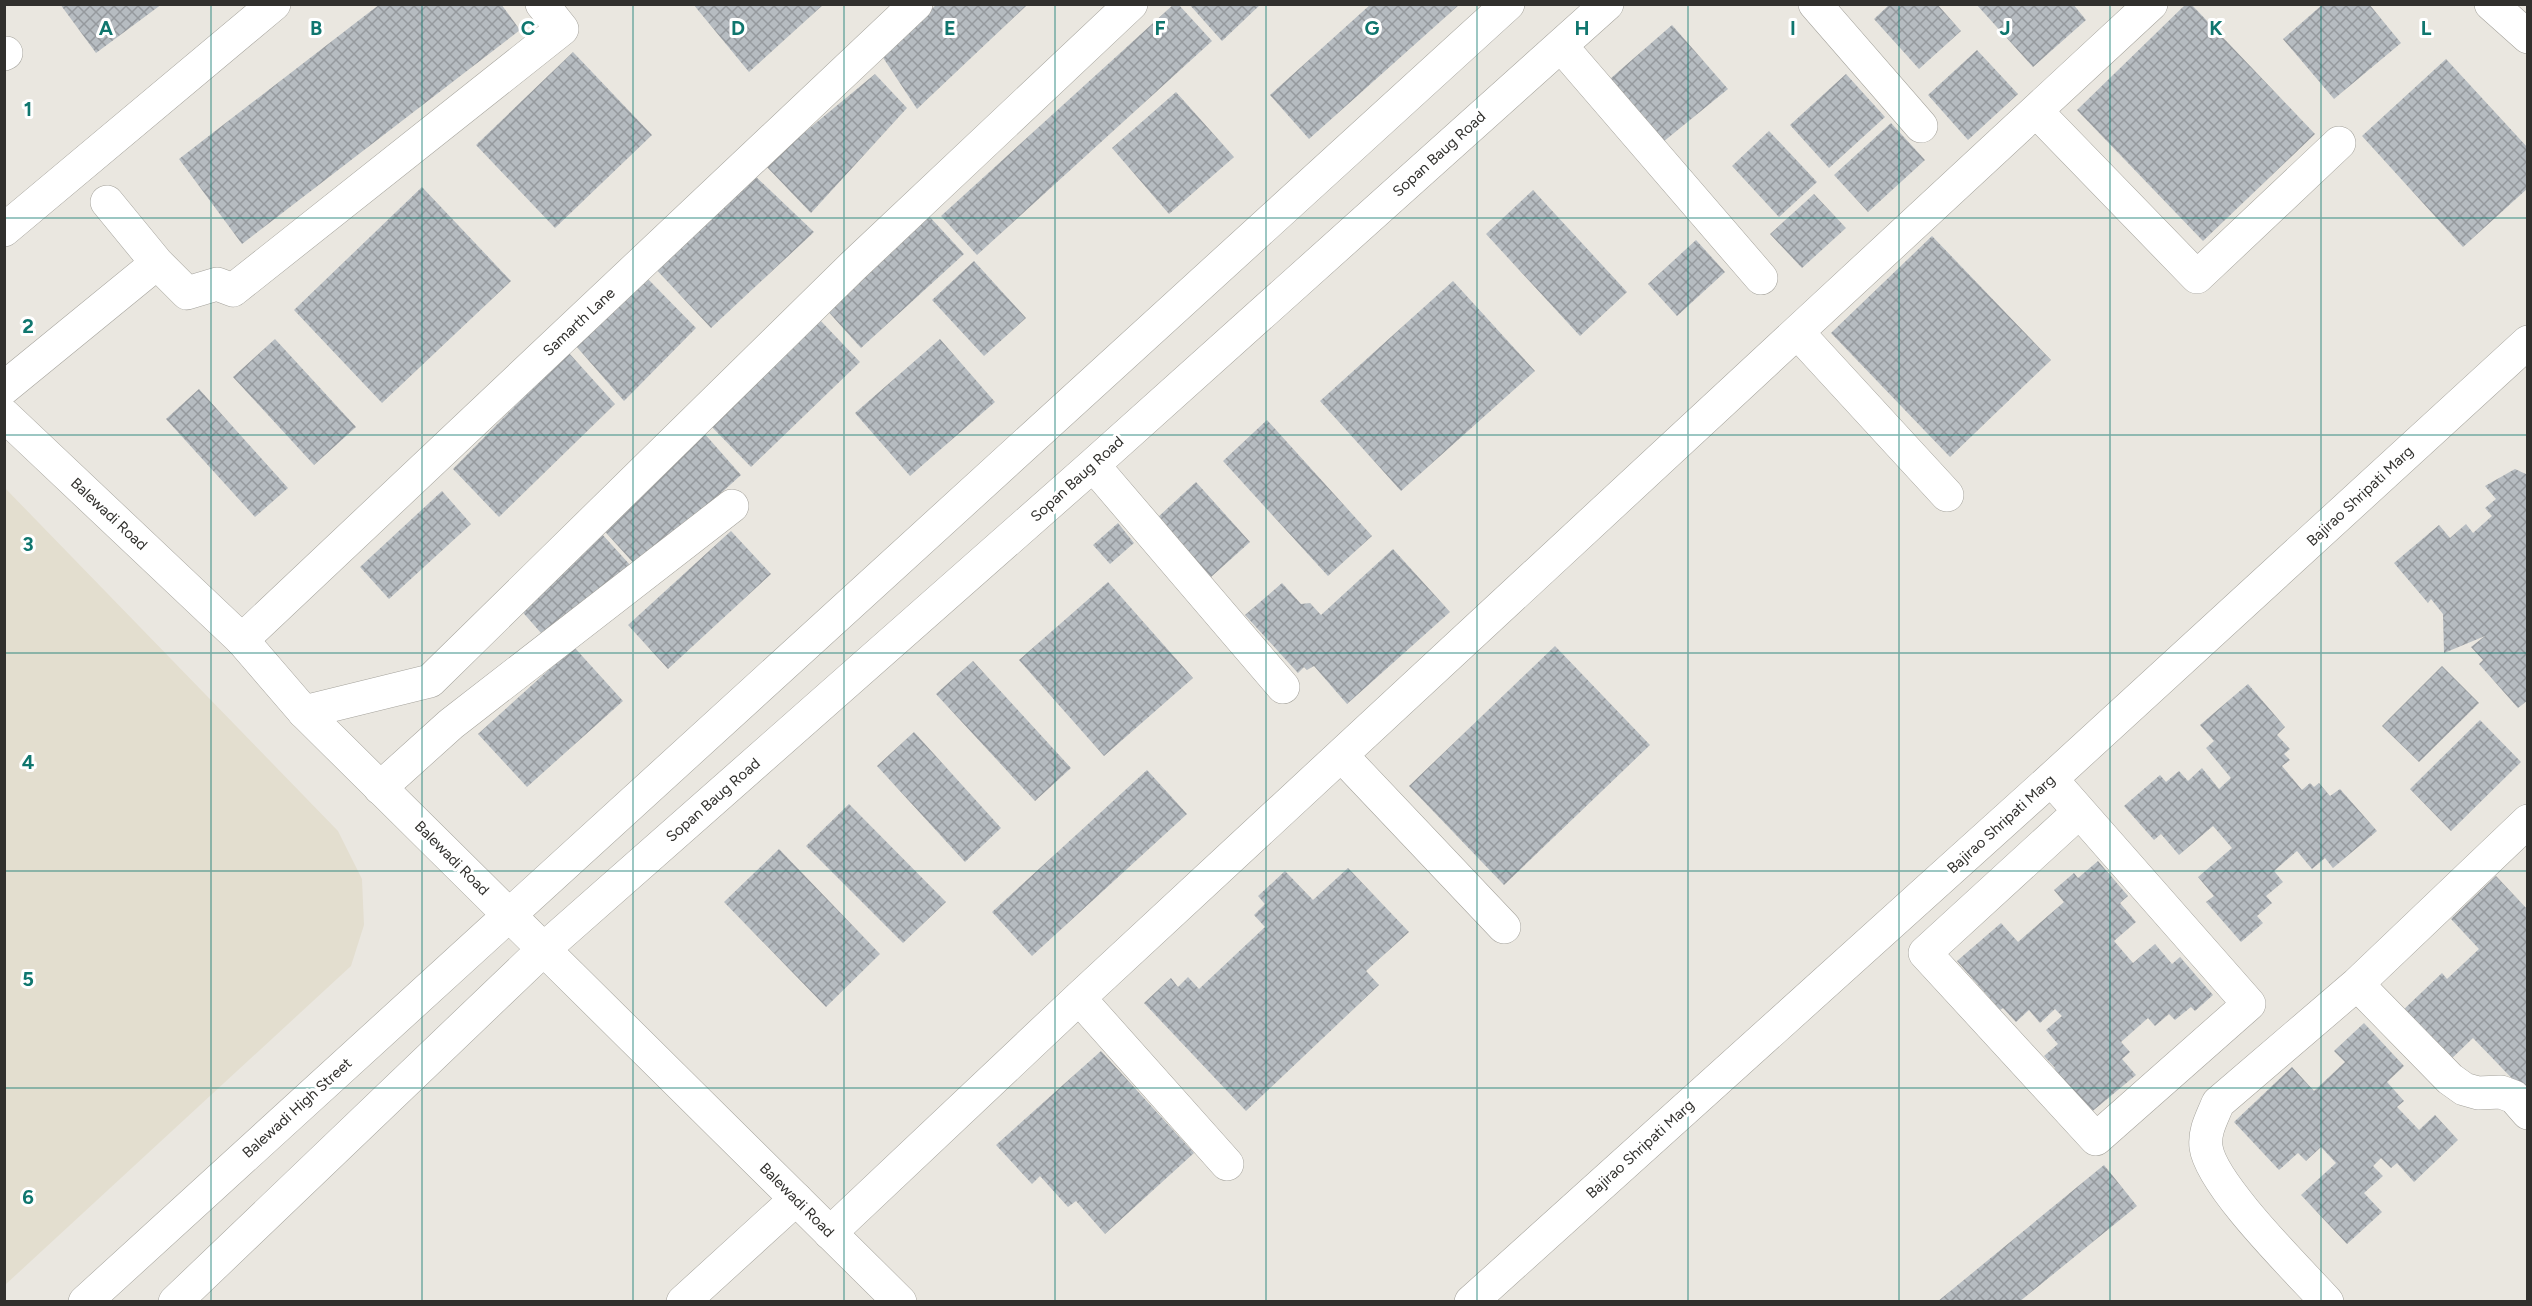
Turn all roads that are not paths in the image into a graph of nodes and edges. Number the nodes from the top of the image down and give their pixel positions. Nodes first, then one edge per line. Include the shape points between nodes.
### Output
1 (274, 4) edge
2 (542, 4) edge
3 (916, 4) edge
4 (1131, 4) edge
5 (1508, 4) edge
6 (1608, 4) edge
7 (1815, 4) edge
8 (2151, 4) edge
9 (2491, 4) edge
10 (2528, 37) edge
11 (1561, 46) junction
12 (2036, 111) junction
13 (1921, 126) dead end
14 (2339, 143) dead end
15 (107, 202) dead end
16 (8, 218) edge
17 (157, 263) junction
18 (1761, 278) dead end
19 (1787, 342) junction
20 (2528, 342) edge
21 (4, 388) edge
22 (4, 415) edge
23 (1093, 465) junction
24 (1947, 495) dead end
25 (732, 506) dead end
26 (242, 640) junction
27 (1283, 687) dead end
28 (304, 712) junction
29 (1342, 756) junction
30 (2051, 779) junction
31 (380, 788) junction
32 (2079, 812) junction
33 (2528, 821) edge
34 (509, 915) junction
35 (1504, 927) dead end
36 (544, 949) junction
37 (2357, 984) junction
38 (1079, 998) junction
39 (2528, 1113) edge
40 (1227, 1164) dead end
41 (796, 1199) junction
42 (830, 1233) junction
43 (86, 1302) edge
44 (175, 1302) edge
45 (683, 1302) edge
46 (900, 1302) edge
47 (1471, 1302) edge
48 (2327, 1302) edge

1 - 16 street
2 - 17 street via 562,29 233,290 217,284 187,293
3 - 26 street, Samarth Lane
4 - 28 street via 852,266 430,681
5 - 34 street
6 - 11 street, Sopan Baug Road
7 - 13 street
8 - 12 street
9 - 10 street
11 - 18 street
11 - 23 street, Sopan Baug Road
12 - 14 street via 2197,277
12 - 19 street
15 - 17 street
17 - 21 street
19 - 24 street
19 - 29 street
20 - 30 street, Bajirao Shripati Marg
22 - 26 street, Balewadi Road
23 - 27 street
23 - 36 street, Sopan Baug Road
25 - 31 street via 450,724
26 - 28 street, Balewadi Road
28 - 31 street, Balewadi Road
29 - 35 street
29 - 38 street
30 - 32 street
30 - 47 street, Bajirao Shripati Marg
31 - 34 street, Balewadi Road
32 - 32 street via 2249,1004 2096,1138 1925,953
33 - 37 street
34 - 36 street, Balewadi Road
34 - 43 street, Balewadi High Street
36 - 41 street, Balewadi Road
36 - 44 street
37 - 39 street via 2450,1079 2478,1093 2514,1096
37 - 48 street via 2218,1103 2207,1130 2206,1148 2215,1170 2257,1226
38 - 40 street
38 - 42 street
41 - 42 street, Balewadi Road
41 - 45 street
42 - 46 street, Balewadi Road

